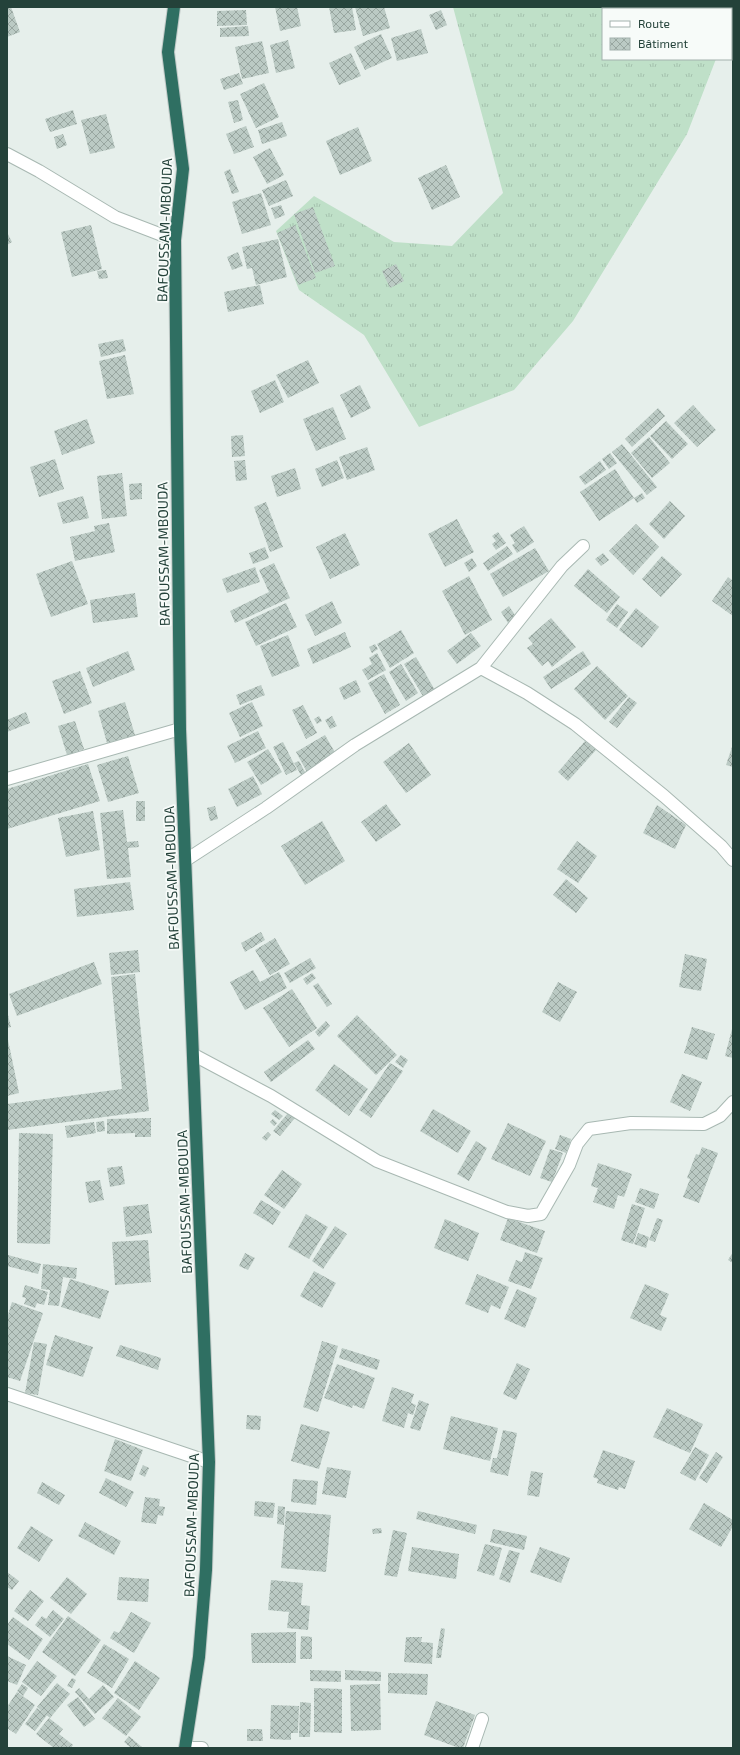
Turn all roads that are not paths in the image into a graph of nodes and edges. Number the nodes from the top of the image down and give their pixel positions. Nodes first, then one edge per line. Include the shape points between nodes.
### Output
1 (174, 7) edge
2 (7, 154) edge
3 (175, 240) junction
4 (583, 546) dead end
5 (481, 668) junction
6 (180, 729) junction
7 (7, 779) edge
8 (186, 860) junction
9 (733, 860) edge
10 (194, 1055) junction
11 (733, 1102) edge
12 (7, 1394) edge
13 (209, 1462) junction
14 (482, 1719) dead end
15 (185, 1748) edge
16 (202, 1748) edge
17 (472, 1748) edge

1 - 3 highway, BAFOUSSAM-MBOUDA via 168,52 183,169
2 - 3 street via 39,170 115,217
3 - 6 highway, BAFOUSSAM-MBOUDA
4 - 5 street via 562,566
5 - 8 street via 355,745 266,808
5 - 9 street via 527,693 575,724 664,796 721,846
6 - 7 street
6 - 8 highway, BAFOUSSAM-MBOUDA
8 - 10 highway, BAFOUSSAM-MBOUDA
10 - 11 street via 271,1096 377,1161 480,1202 528,1216 541,1214 569,1164 577,1144 589,1129 631,1123 704,1124 720,1116
10 - 13 highway, BAFOUSSAM-MBOUDA
12 - 13 street
13 - 15 highway, BAFOUSSAM-MBOUDA via 206,1570 199,1657
14 - 17 street
15 - 16 street

